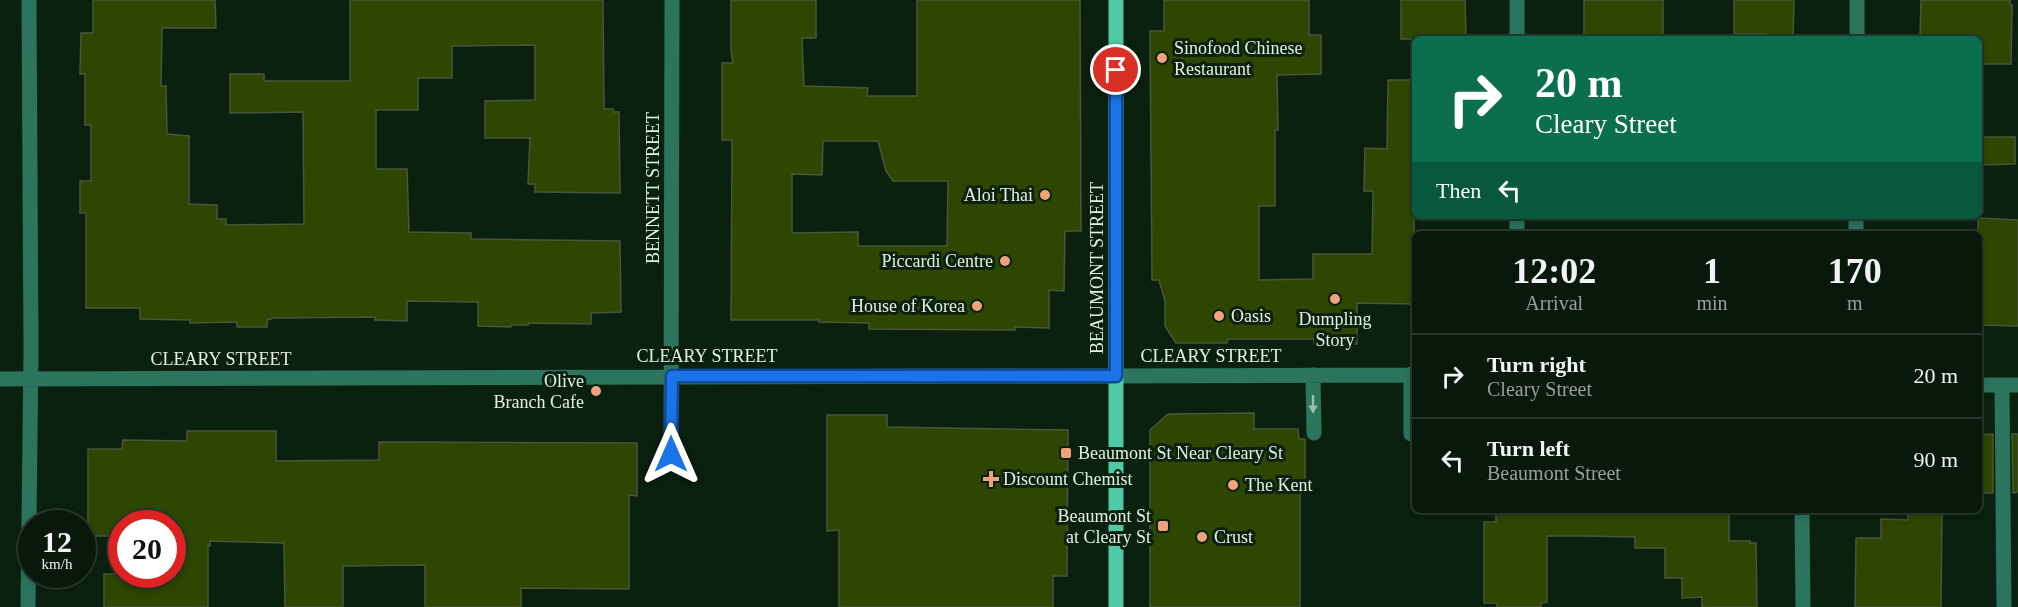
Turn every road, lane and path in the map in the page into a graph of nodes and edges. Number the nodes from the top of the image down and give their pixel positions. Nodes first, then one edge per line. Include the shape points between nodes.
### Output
1 (29, 0) edge
2 (672, 0) edge
3 (1116, 0) edge
4 (1518, 0) edge
5 (1857, 0) edge
6 (1517, 36) edge
7 (1857, 36) edge
8 (1313, 375) junction
9 (1412, 375) edge
10 (672, 376) junction
11 (1116, 376) junction
12 (0, 379) edge
13 (30, 379) junction
14 (1982, 385) edge
15 (2002, 385) junction
16 (2018, 385) edge
17 (1412, 404) edge
18 (1314, 434) dead end
19 (1411, 434) dead end
20 (671, 454) dead end
21 (1802, 513) edge
22 (28, 607) edge
23 (1116, 607) edge
24 (1803, 607) edge
25 (2004, 607) edge

1 - 13 street
2 - 10 street, BENNETT STREET
3 - 11 main road, BEAUMONT STREET
4 - 6 street
5 - 7 street
8 - 9 street, CLEARY STREET
8 - 11 street, CLEARY STREET
8 -> 18 street
10 - 11 street, CLEARY STREET
10 - 13 street, CLEARY STREET
10 - 20 street, BENNETT STREET
11 - 23 main road, BEAUMONT STREET
12 - 13 street, CLEARY STREET
13 - 22 street
14 - 15 street
15 - 16 street
15 - 25 street
17 - 19 street
21 - 24 street

